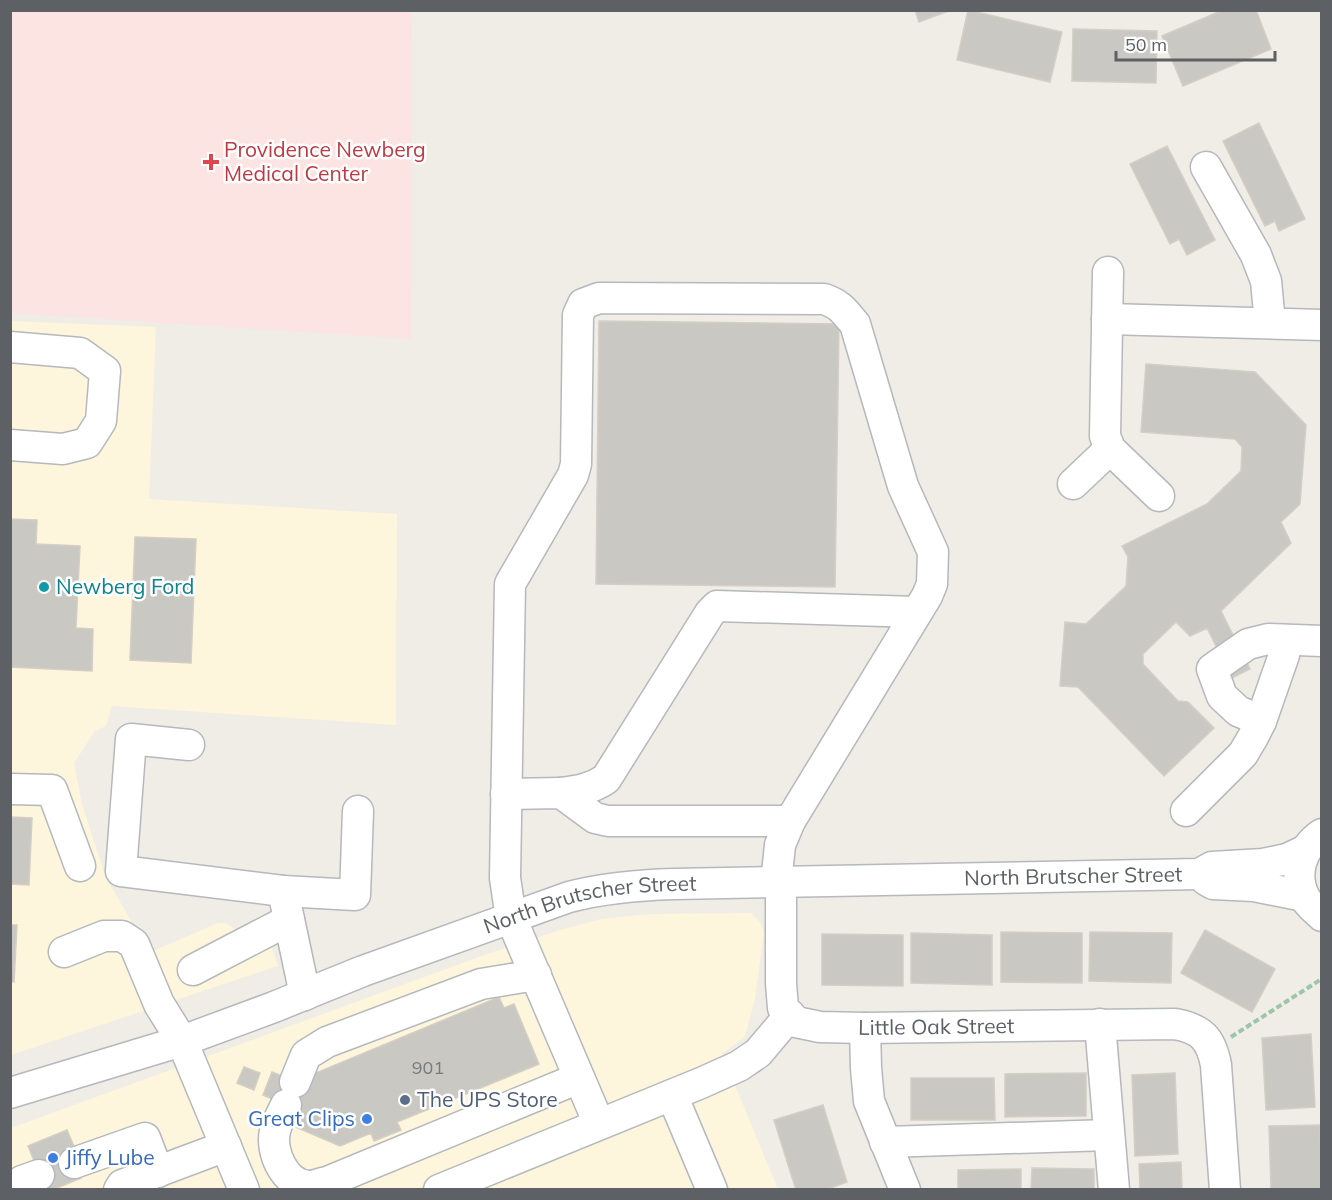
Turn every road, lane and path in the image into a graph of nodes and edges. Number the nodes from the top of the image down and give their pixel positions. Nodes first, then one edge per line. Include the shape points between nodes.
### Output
1 (1206, 168) dead end
2 (1108, 272) dead end
3 (1107, 319) junction
4 (1270, 323) junction
5 (1322, 325) edge
6 (10, 347) edge
7 (10, 445) edge
8 (1110, 449) junction
9 (1073, 484) dead end
10 (1159, 496) dead end
11 (917, 612) junction
12 (1285, 640) junction
13 (1322, 641) edge
14 (1261, 721) junction
15 (189, 745) dead end
16 (10, 789) edge
17 (561, 793) junction
18 (506, 794) junction
19 (358, 811) dead end
20 (1186, 811) dead end
21 (790, 822) junction
22 (1314, 842) edge
23 (80, 866) dead end
24 (1199, 874) junction
25 (778, 883) junction
26 (283, 891) junction
27 (1313, 906) edge
28 (511, 918) junction
29 (289, 920) junction
30 (64, 952) dead end
31 (193, 970) dead end
32 (536, 975) junction
33 (1320, 980) dead end
34 (305, 995) junction
35 (790, 1015) junction
36 (1100, 1024) junction
37 (865, 1028) junction
38 (182, 1041) junction
39 (1212, 1048) junction
40 (579, 1077) junction
41 (10, 1093) edge
42 (672, 1095) junction
43 (599, 1124) junction
44 (1109, 1135) junction
45 (885, 1142) junction
46 (226, 1146) junction
47 (74, 1162) tunnel mouth
48 (158, 1172) junction
49 (329, 1186) edge
50 (119, 1190) edge
51 (244, 1190) edge
52 (439, 1190) edge
53 (712, 1190) edge
54 (905, 1190) edge
55 (1114, 1190) edge
56 (1225, 1190) edge

1 - 4 street via 1256,255 1266,281
2 - 3 street
3 - 4 street
3 - 8 street via 1105,436
4 - 5 street
6 - 7 street via 80,353 105,371 101,421 87,443 63,448
8 - 9 street
8 - 10 street
11 - 17 street via 717,606 606,779 585,790
11 - 18 street via 932,584 933,552 903,486 855,324 844,310 824,299 599,298 583,304 578,315 573,476 510,584
11 - 21 street
12 - 13 street
12 - 14 street via 1284,655
12 - 14 street via 1248,644 1212,669 1222,696 1239,711
14 - 20 street via 1243,754
15 - 26 street via 131,739 121,871
16 - 23 street via 52,790
17 - 18 street
17 - 21 street via 595,818 608,821
18 - 28 street via 505,878
19 - 26 street via 355,895
21 - 25 street via 780,845
22 - 24 street, North Brutscher Street via 1287,860 1212,867
22 - 27 street via 1300,865 1301,887
24 - 25 street, North Brutscher Street
24 - 27 street, North Brutscher Street via 1213,884 1254,886
25 - 28 street, North Brutscher Street via 595,890
25 - 35 street via 783,1008
26 - 29 street
28 - 32 street
28 - 34 street, North Brutscher Street
29 - 31 street
29 - 34 street
30 - 38 street via 104,936 122,936 134,944 159,1004
32 - 40 street
32 - 49 street via 481,984 327,1042 306,1055 274,1132 275,1150 290,1178 299,1184
33 - 39 path
34 - 38 street, North Brutscher Street
35 - 37 street, Little Oak Street via 796,1022 820,1027
35 - 42 street via 758,1053 739,1066
36 - 37 street, Little Oak Street
36 - 39 street, Little Oak Street via 1189,1026 1202,1034
36 - 44 street
37 - 45 street via 869,1101
38 - 41 street, North Brutscher Street
38 - 46 street
39 - 56 street
40 - 43 street
40 - 49 street
42 - 43 street
42 - 53 street
43 - 52 street
44 - 45 street
44 - 55 street
45 - 54 street
46 - 48 street
46 - 51 street
47 - 48 street via 145,1138
48 - 50 street via 122,1185

